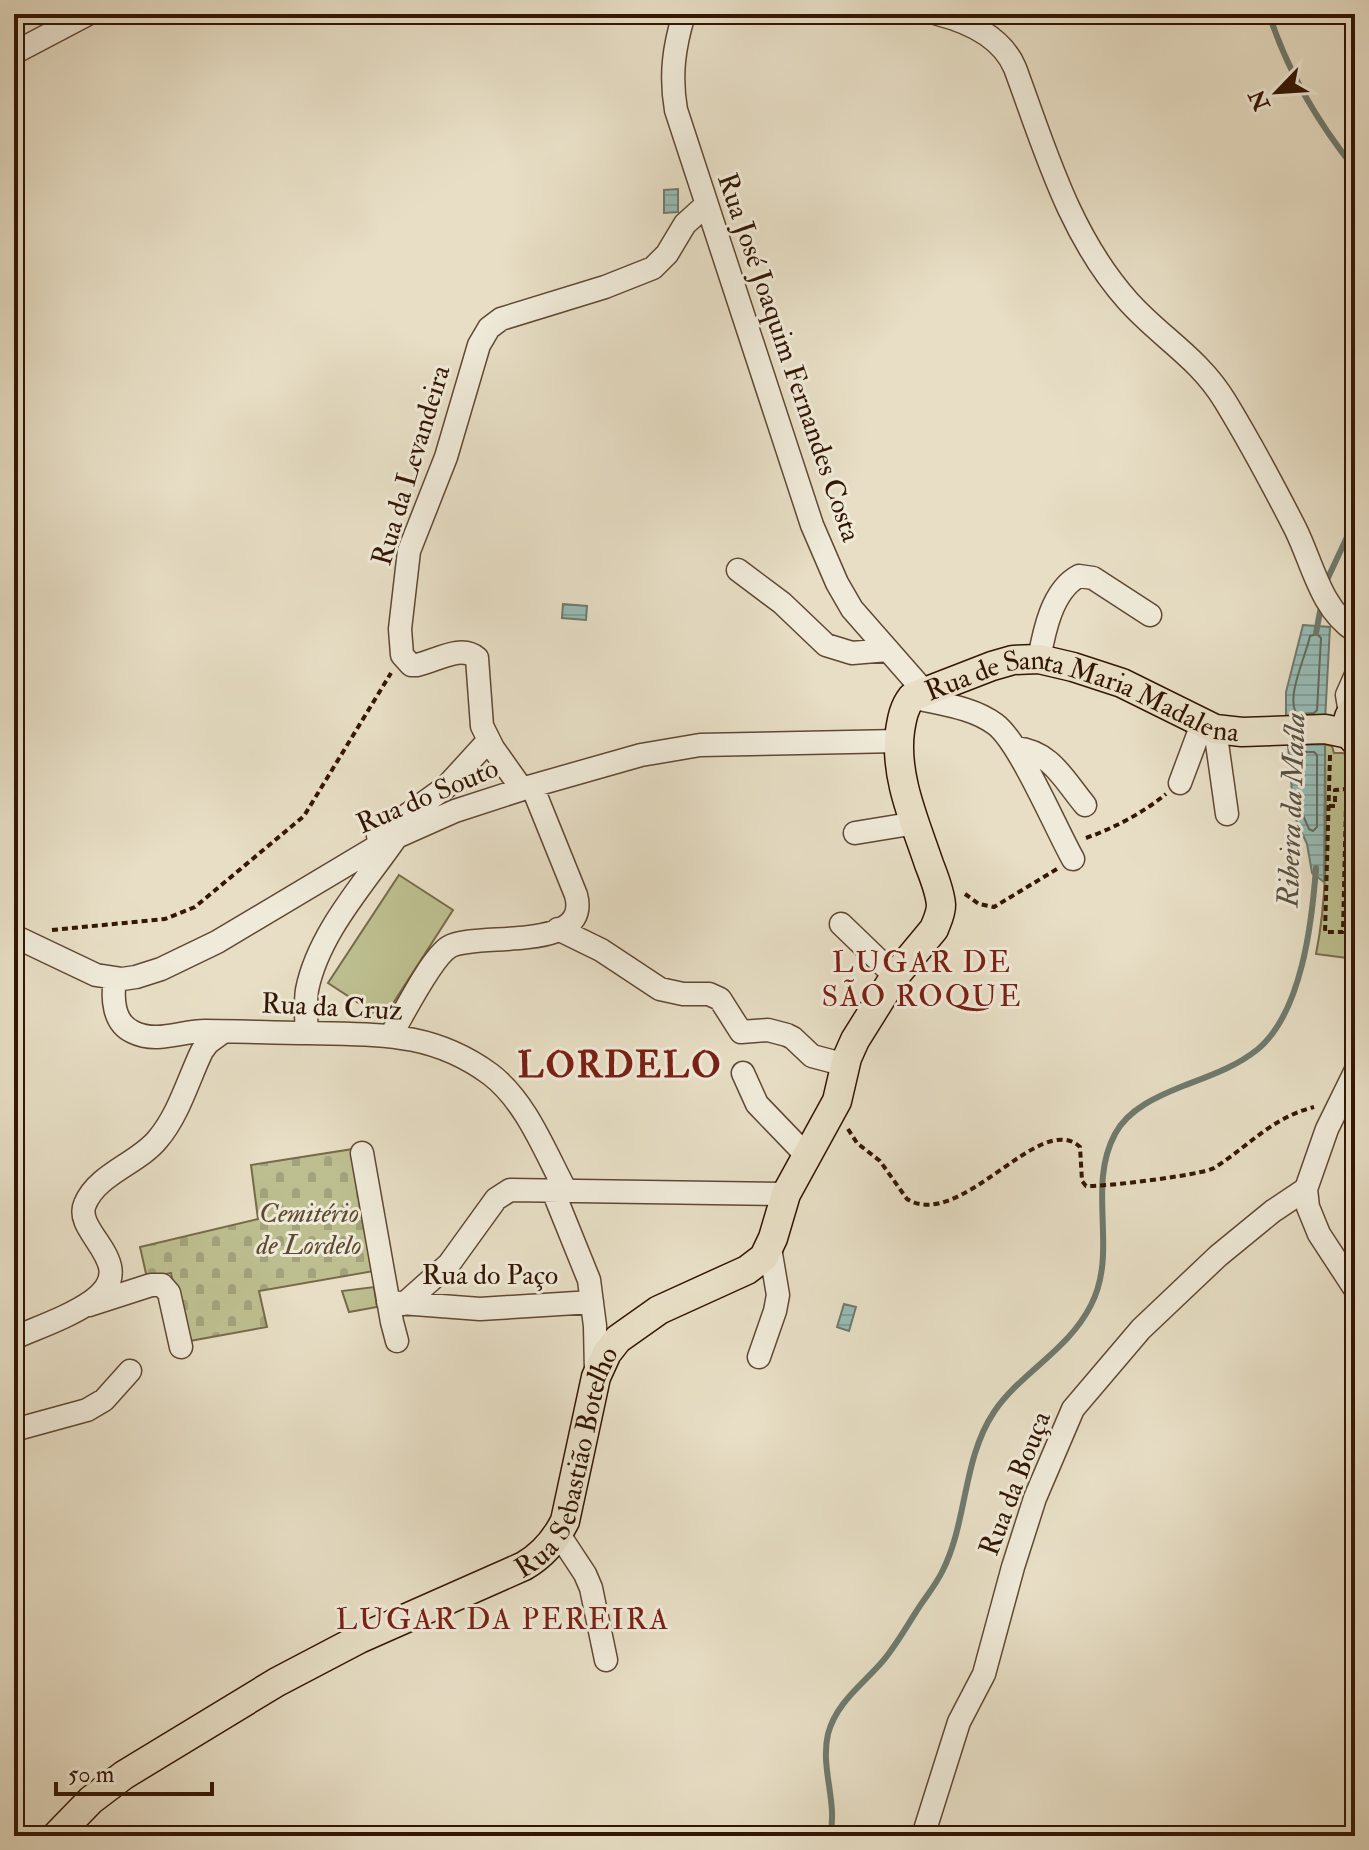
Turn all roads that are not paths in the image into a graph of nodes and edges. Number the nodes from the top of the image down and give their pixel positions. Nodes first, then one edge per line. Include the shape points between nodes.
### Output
1 (88, 14) edge
2 (684, 14) edge
3 (938, 14) edge
4 (14, 53) edge
5 (706, 205) junction
6 (738, 570) dead end
7 (1150, 615) dead end
8 (1346, 624) edge
9 (888, 650) junction
10 (1039, 659) junction
11 (1355, 677) edge
12 (918, 694) junction
13 (1208, 726) junction
14 (1345, 732) edge
15 (488, 741) junction
16 (899, 741) junction
17 (1013, 744) junction
18 (1180, 783) road end
19 (527, 787) junction
20 (1085, 805) dead end
21 (1227, 814) dead end
22 (916, 823) junction
23 (855, 833) dead end
24 (397, 836) junction
25 (1069, 852) road end
26 (342, 866) junction
27 (841, 924) dead end
28 (558, 929) junction
29 (14, 936) edge
30 (895, 976) junction
31 (115, 979) junction
32 (223, 1032) junction
33 (307, 1033) junction
34 (391, 1035) junction
35 (846, 1065) junction
36 (743, 1073) dead end
37 (1350, 1088) edge
38 (362, 1153) dead end
39 (807, 1156) junction
40 (1306, 1189) junction
41 (560, 1191) junction
42 (786, 1194) junction
43 (770, 1248) junction
44 (1355, 1289) edge
45 (592, 1302) junction
46 (396, 1303) junction
47 (84, 1305) junction
48 (14, 1338) edge
49 (397, 1341) dead end
50 (181, 1347) dead end
51 (759, 1357) dead end
52 (130, 1371) dead end
53 (596, 1377) junction
54 (14, 1430) edge
55 (558, 1533) junction
56 (606, 1660) dead end
57 (56, 1836) edge
58 (923, 1836) edge

1 - 4 street
2 - 5 street, Rua José Joaquim Fernandes Costa via 674,49 673,91
3 - 8 street via 982,31 1006,52 1058,187 1090,245 1129,302 1209,376 1277,494 1322,592
5 - 9 street, Rua José Joaquim Fernandes Costa via 821,548 852,609
5 - 15 street, Rua da Levandeira via 653,268 501,319 479,345 446,457 406,560 400,629 402,655 411,665 461,652 473,654 479,665 481,719
6 - 9 street via 823,643 847,652
7 - 10 street via 1093,578 1079,576 1065,587 1048,621
9 - 12 street, Rua José Joaquim Fernandes Costa
10 - 12 main road, Rua de Santa Maria Madalena via 992,666
10 - 13 main road, Rua de Santa Maria Madalena via 1122,683
11 - 14 street via 1347,695
12 - 16 main road, Rua de Santa Maria Madalena via 904,709
12 - 17 street via 982,716
13 - 14 main road, Rua de Santa Maria Madalena
13 - 18 street
13 - 21 street
15 - 19 street
15 - 26 street via 446,787
16 - 19 street, Rua do Souto via 700,745 641,755
16 - 22 main road, Rua de Santa Maria Madalena via 902,778
17 - 20 street via 1046,758
17 - 25 street
19 - 24 street, Rua do Souto
19 - 28 street via 578,902 574,917
22 - 23 street
22 - 30 main road, Rua de Santa Maria Madalena via 940,900 938,919
24 - 26 street, Rua do Souto
24 - 33 street via 320,954 307,993
26 - 31 street, Rua do Souto via 196,953 147,974
27 - 30 street
28 - 34 street via 531,938 472,939 450,947 438,957
28 - 35 street via 660,989 720,999 738,1031 787,1035 812,1056
29 - 31 street, Rua do Souto via 80,969
30 - 35 main road, Rua de Santa Maria Madalena via 855,1040
31 - 32 street, Rua da Cruz via 115,1009 130,1031 161,1037
32 - 33 street, Rua da Cruz
32 - 47 street via 202,1051 156,1142 96,1189 85,1204 86,1225 110,1265 103,1289
33 - 34 street, Rua da Cruz
34 - 41 street, Rua da Cruz via 446,1050 499,1082 519,1105
35 - 39 main road, Rua de Santa Maria Madalena via 837,1101
36 - 39 street via 757,1104
37 - 40 street via 1327,1129
38 - 46 street
39 - 42 main road, Rua de Santa Maria Madalena
40 - 44 street via 1319,1234
40 - 58 street, Rua da Bouça via 1218,1256 1141,1329 1073,1409 1035,1498 984,1674 959,1722
41 - 42 street
41 - 45 street, Rua da Cruz
41 - 46 street via 502,1193 449,1264
42 - 43 main road
43 - 51 street via 778,1295
43 - 53 main road, Rua Sebastião Botelho via 747,1270 670,1304 627,1332 611,1347
45 - 46 street, Rua do Paço via 502,1308
45 - 53 street, Rua da Cruz
46 - 49 street
47 - 48 street
47 - 50 street via 162,1285 169,1293
52 - 54 street via 104,1400 87,1410
53 - 55 main road, Rua Sebastião Botelho via 569,1508
55 - 56 street via 591,1588
55 - 57 main road, Rua Sebastião Botelho via 524,1566 330,1653 228,1711 124,1775

